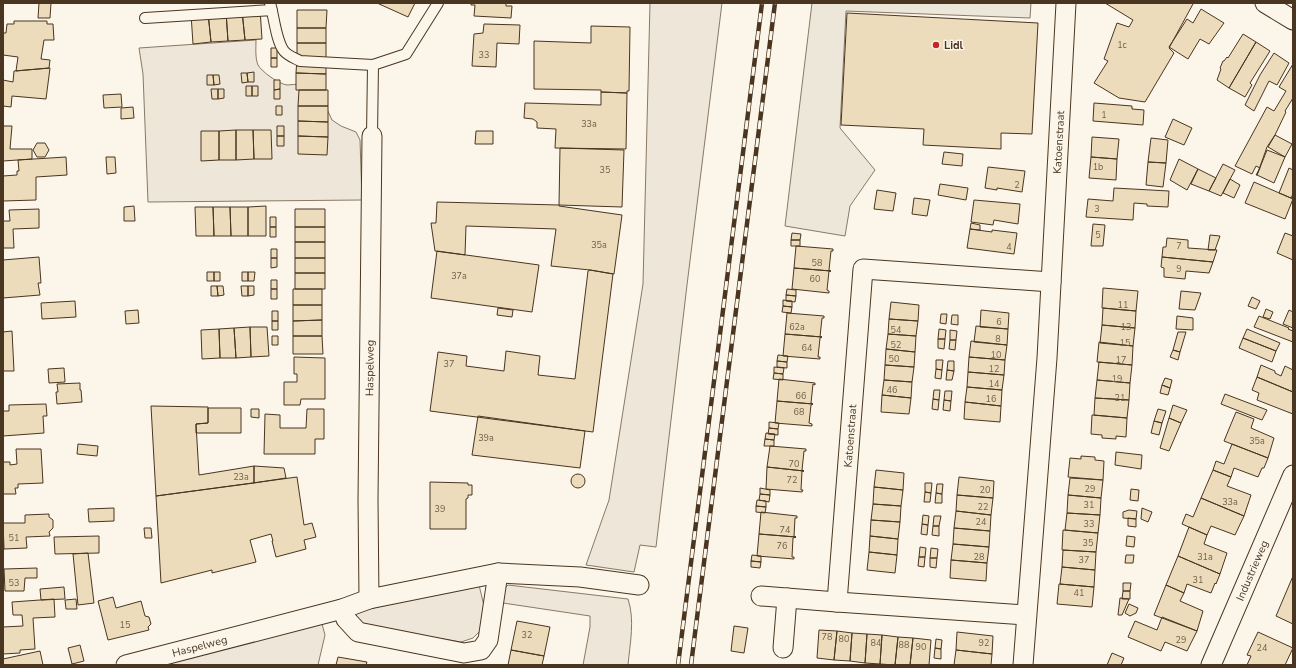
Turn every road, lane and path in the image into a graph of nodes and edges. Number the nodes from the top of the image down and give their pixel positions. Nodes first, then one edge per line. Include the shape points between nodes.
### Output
1 (438, 3) edge
2 (1066, 3) edge
3 (1265, 3) edge
4 (271, 6) edge
5 (145, 18) dead end
6 (1293, 20) edge
7 (374, 65) junction
8 (372, 136) joint
9 (1051, 282) junction
10 (1293, 475) edge
11 (498, 573) junction
12 (639, 585) dead end
13 (761, 596) dead end
14 (787, 598) junction
15 (369, 599) junction
16 (837, 602) junction
17 (342, 609) junction
18 (1026, 615) junction
19 (783, 648) dead end
20 (126, 665) edge
21 (1023, 665) edge
22 (1211, 665) edge

1 - 7 lane via 406,54
2 - 9 street, Katoenstraat
3 - 6 street
4 - 5 lane
4 - 7 lane via 279,41 284,51 296,59
7 - 8 lane
8 - 15 street, Haspelweg
9 - 16 street, Katoenstraat via 863,269
9 - 18 street, Katoenstraat
10 - 22 street, Industrieweg
11 - 12 street, Haspelweg via 580,577
11 - 15 street, Haspelweg
11 - 17 street via 488,640 481,650 464,653 358,632 346,619
13 - 14 street
14 - 16 street
14 - 19 street
15 - 17 street, Haspelweg
16 - 18 street
17 - 20 street, Haspelweg
18 - 21 street, Katoenstraat

